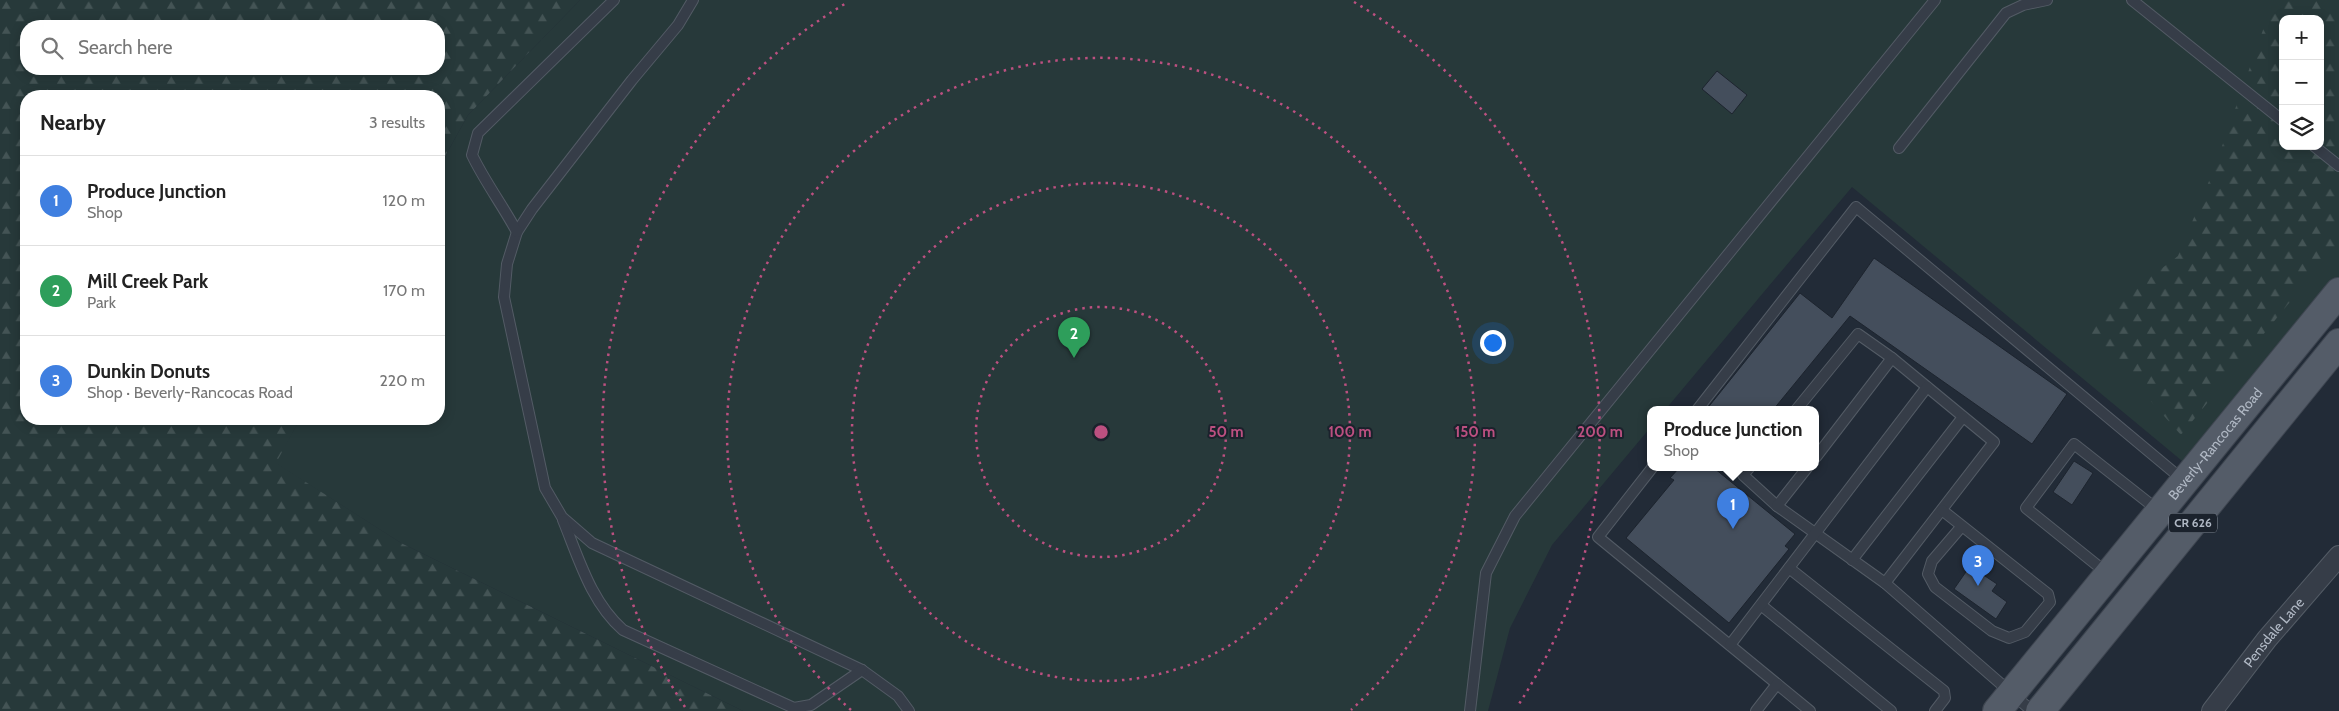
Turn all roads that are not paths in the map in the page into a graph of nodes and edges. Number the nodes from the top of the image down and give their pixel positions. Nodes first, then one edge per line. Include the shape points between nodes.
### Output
1 (614, 0) edge
2 (693, 0) edge
3 (1935, 0) edge
4 (2047, 0) edge
5 (2132, 0) edge
6 (2279, 118) edge
7 (1898, 148) dead end
8 (2319, 150) edge
9 (2339, 166) edge
10 (517, 232) junction
11 (2339, 292) edge
12 (2339, 343) edge
13 (1892, 358) junction
14 (1927, 387) junction
15 (1700, 406) edge
16 (1799, 406) edge
17 (1963, 417) junction
18 (1819, 453) edge
19 (1650, 471) edge
20 (1746, 471) edge
21 (1805, 471) edge
22 (2184, 481) junction
23 (1777, 506) junction
24 (1942, 510) junction
25 (2159, 512) junction
26 (562, 517) junction
27 (1962, 526) junction
28 (1815, 533) junction
29 (2339, 556) edge
30 (1852, 560) junction
31 (1789, 568) junction
32 (2108, 574) junction
33 (1885, 584) junction
34 (1761, 604) junction
35 (1730, 645) junction
36 (862, 670) junction
37 (1777, 684) junction
38 (2004, 702) edge
39 (909, 711) edge
40 (1470, 711) edge
41 (1756, 711) edge
42 (1810, 711) edge
43 (1891, 711) edge
44 (1935, 711) edge
45 (2032, 711) edge
46 (2040, 711) edge
47 (2212, 711) edge

1 - 10 lane via 478,133 472,155
2 - 10 lane via 678,25 632,80
3 - 40 lane via 1515,516 1486,573
4 - 7 lane via 2023,5 2006,14
5 - 6 lane
8 - 9 lane
10 - 26 lane via 507,264 504,297 545,488
11 - 22 main road, Beverly-Rancocas Road / CR 626
12 - 46 main road, CR 626
13 - 14 lane
13 - 16 lane via 1858,334
13 - 18 lane
14 - 17 lane
14 - 28 lane
15 - 22 lane via 1856,207
17 - 24 lane via 1994,442
17 - 30 lane
19 - 35 lane via 1598,537
20 - 23 lane via 1743,475
21 - 23 lane
22 - 25 main road, Beverly-Rancocas Road / CR 626
23 - 28 lane
24 - 27 lane
24 - 33 lane
25 - 32 main road, Beverly-Rancocas Road / CR 626
25 - 32 lane via 2074,444 2026,508
26 - 36 lane via 592,543
26 - 36 lane via 595,597 608,616 624,630 794,708 811,705
27 - 27 lane via 1932,561 1928,574 1935,587 1992,632 2009,638 2025,632 2050,602 2048,594
28 - 30 lane
28 - 31 lane
29 - 47 street, Pensdale Lane via 2267,639
30 - 33 lane
31 - 34 lane
31 - 44 lane via 1944,691 1945,698
32 - 38 main road, Beverly-Rancocas Road / CR 626
33 - 38 lane
34 - 35 lane
34 - 43 lane
35 - 37 lane
36 - 39 lane via 898,696
37 - 41 lane
37 - 42 lane
38 - 45 lane

